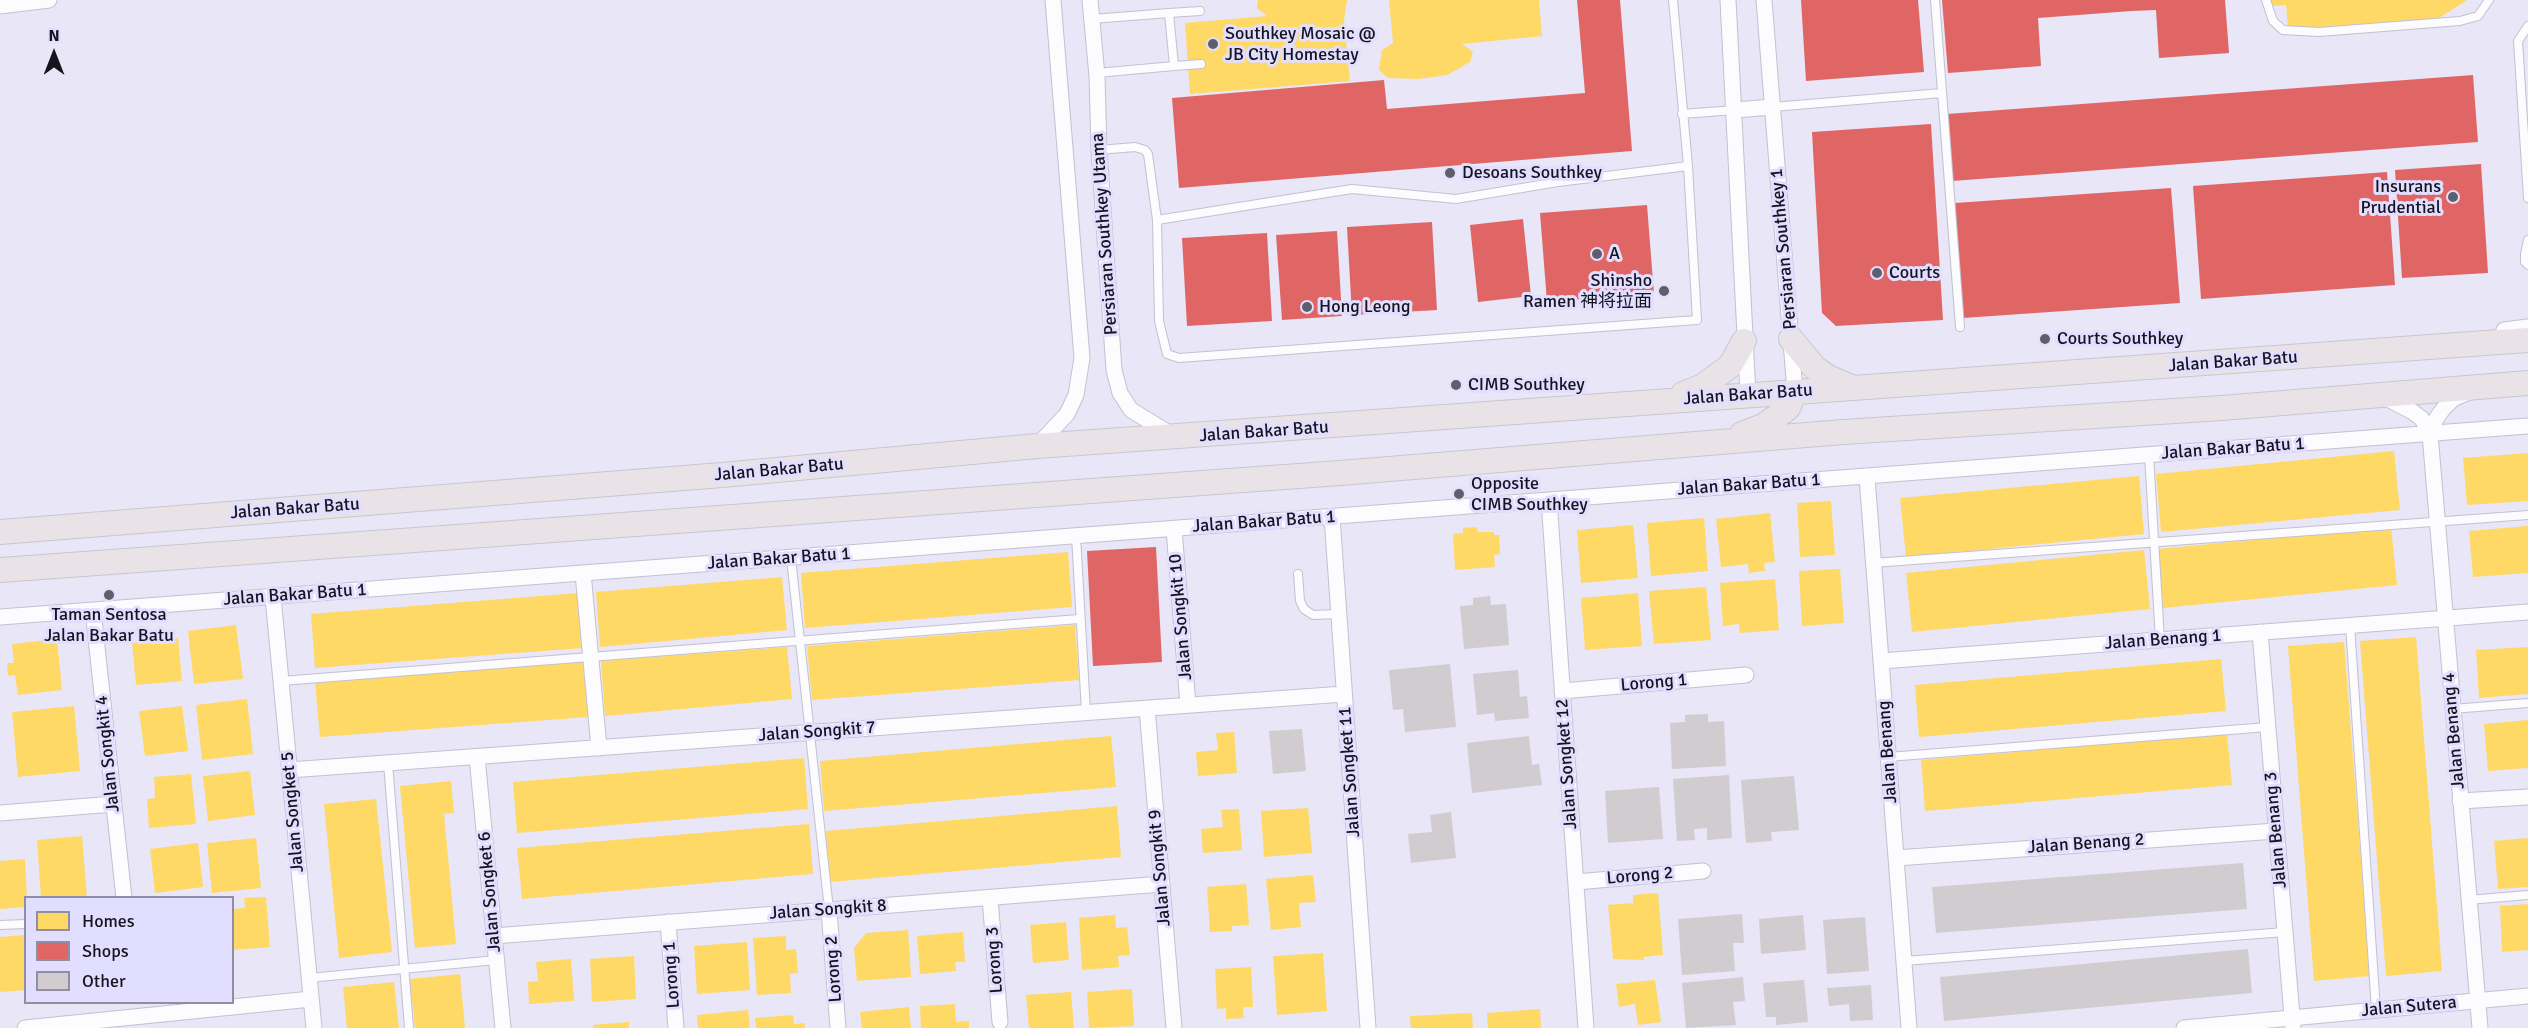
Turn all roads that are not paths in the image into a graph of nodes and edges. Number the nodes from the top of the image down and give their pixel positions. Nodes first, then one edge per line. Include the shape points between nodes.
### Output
1 (50, 0) edge
2 (1053, 0) edge
3 (1090, 0) edge
4 (1673, 0) edge
5 (1728, 0) edge
6 (1764, 0) edge
7 (1935, 0) edge
8 (2266, 0) edge
9 (2489, 0) edge
10 (0, 6) edge
11 (1200, 10) dead end
12 (1169, 13) junction
13 (1092, 19) junction
14 (2528, 26) edge
15 (1200, 64) dead end
16 (1174, 66) junction
17 (1097, 73) junction
18 (1942, 93) junction
19 (1772, 107) junction
20 (1735, 110) junction
21 (1682, 114) junction
22 (1099, 150) junction
23 (1688, 166) junction
24 (2528, 198) edge
25 (1157, 220) junction
26 (2528, 240) edge
27 (2528, 265) edge
28 (1960, 327) dead end
29 (2528, 327) edge
30 (1791, 339) junction
31 (2528, 340) edge
32 (1744, 341) junction
33 (2429, 349) junction
34 (2528, 383) edge
35 (1853, 387) junction
36 (2481, 387) junction
37 (1795, 392) junction
38 (1748, 395) junction
39 (2380, 395) junction
40 (1664, 402) junction
41 (1776, 417) junction
42 (2528, 426) edge
43 (1843, 432) junction
44 (2430, 434) junction
45 (1177, 438) junction
46 (1707, 443) junction
47 (1037, 446) junction
48 (2149, 455) junction
49 (1867, 477) junction
50 (1549, 500) junction
51 (2528, 515) edge
52 (1332, 517) junction
53 (2437, 522) junction
54 (1174, 529) junction
55 (0, 532) edge
56 (1076, 536) junction
57 (2155, 542) junction
58 (791, 558) junction
59 (1873, 563) junction
60 (0, 570) edge
61 (583, 573) junction
62 (1298, 574) dead end
63 (273, 597) junction
64 (93, 610) junction
65 (2528, 612) edge
66 (1338, 614) junction
67 (0, 617) edge
68 (2444, 618) junction
69 (1079, 619) junction
70 (2350, 625) junction
71 (2260, 632) junction
72 (2160, 640) junction
73 (800, 641) junction
74 (591, 657) junction
75 (1881, 661) junction
76 (1746, 675) dead end
77 (281, 681) junction
78 (1562, 691) junction
79 (1344, 694) junction
80 (2528, 703) edge
81 (1188, 705) junction
82 (1147, 708) junction
83 (2452, 709) junction
84 (1086, 712) junction
85 (2268, 727) junction
86 (810, 732) junction
87 (599, 748) junction
88 (477, 757) junction
89 (1888, 757) junction
90 (388, 763) junction
91 (290, 770) junction
92 (2528, 797) edge
93 (2460, 801) junction
94 (114, 804) junction
95 (0, 813) edge
96 (2276, 831) junction
97 (1896, 858) junction
98 (1703, 871) dead end
99 (1576, 882) junction
100 (1162, 884) junction
101 (2528, 895) edge
102 (124, 896) edge
103 (990, 898) junction
104 (2468, 900) junction
105 (829, 910) junction
106 (668, 922) junction
107 (24, 924) edge
108 (0, 926) edge
109 (2285, 932) junction
110 (494, 936) junction
111 (496, 960) junction
112 (1904, 961) junction
113 (404, 968) junction
114 (309, 978) junction
115 (2528, 996) edge
116 (311, 999) junction
117 (2477, 1001) junction
118 (231, 1004) edge
119 (234, 1004) edge
120 (136, 1010) edge
121 (2376, 1010) junction
122 (1000, 1022) dead end
123 (2292, 1023) edge
124 (50, 1027) edge
125 (25, 1028) edge
126 (314, 1028) edge
127 (409, 1028) edge
128 (503, 1028) edge
129 (676, 1028) edge
130 (838, 1028) edge
131 (1174, 1028) edge
132 (1368, 1028) edge
133 (1586, 1028) edge
134 (1909, 1028) edge
135 (2184, 1028) edge
136 (2480, 1028) edge

1 - 10 street
2 - 47 street, Persiaran Southkey Utama via 1082,358 1076,395 1067,414
3 - 13 street, Persiaran Southkey Utama
4 - 21 lane
5 - 20 street
6 - 19 street, Persiaran Southkey 1
7 - 18 lane
8 - 9 lane via 2273,21 2283,30 2319,32 2460,21 2478,16
11 - 12 lane
12 - 13 lane
12 - 16 lane
13 - 17 street, Persiaran Southkey Utama
14 - 24 lane via 2518,41
15 - 16 lane
16 - 17 lane
17 - 22 street, Persiaran Southkey Utama
18 - 19 lane
18 - 28 lane
19 - 20 street
19 - 30 street, Persiaran Southkey 1
20 - 21 lane
20 - 32 street
21 - 23 lane
22 - 25 lane via 1145,150
22 - 45 street, Persiaran Southkey Utama via 1114,370 1120,393 1131,410
23 - 25 lane via 1456,199 1352,189
23 - 25 lane via 1697,320 1179,358 1167,354 1160,329
26 - 27 lane via 2524,254
29 - 33 street via 2463,335
30 - 35 main road via 1815,368
30 - 37 street, Persiaran Southkey 1
31 - 33 main road, Jalan Bakar Batu
32 - 38 street
32 - 40 main road via 1730,366 1718,377
33 - 35 main road, Jalan Bakar Batu
34 - 36 main road
35 - 37 main road, Jalan Bakar Batu
36 - 39 main road
36 - 44 street via 2453,399 2436,419
37 - 38 main road, Jalan Bakar Batu
37 - 41 main road via 1788,408
38 - 40 main road, Jalan Bakar Batu
38 - 41 main road via 1757,406
39 - 43 main road
39 - 44 street via 2422,419
40 - 45 main road, Jalan Bakar Batu
41 - 43 main road
41 - 46 main road via 1752,431
42 - 44 street, Jalan Bakar Batu 1
43 - 46 main road
44 - 48 street, Jalan Bakar Batu 1
44 - 53 street, Jalan Benang 4
45 - 47 main road, Jalan Bakar Batu
46 - 60 main road
47 - 55 main road, Jalan Bakar Batu
48 - 49 street, Jalan Bakar Batu 1
48 - 57 lane
49 - 50 street, Jalan Bakar Batu 1
49 - 59 street, Jalan Benang
50 - 52 street, Jalan Bakar Batu 1
50 - 78 street, Jalan Songket 12
51 - 53 lane
52 - 54 street, Jalan Bakar Batu 1
52 - 66 street, Jalan Songket 11
53 - 57 lane
53 - 68 street, Jalan Benang 4
54 - 56 street, Jalan Bakar Batu 1
54 - 81 street, Jalan Songkit 10
56 - 58 street, Jalan Bakar Batu 1
56 - 69 lane
57 - 59 lane
57 - 72 lane
58 - 61 street, Jalan Bakar Batu 1
58 - 73 lane
59 - 75 street, Jalan Benang
61 - 63 street, Jalan Bakar Batu 1
61 - 74 street
62 - 66 lane via 1304,609 1313,615
63 - 64 street, Jalan Bakar Batu 1
63 - 77 street, Jalan Songket 5
64 - 67 street, Jalan Bakar Batu 1
64 - 94 street, Jalan Songkit 4
65 - 68 street, Jalan Benang 1
66 - 79 street, Jalan Songket 11
68 - 70 street, Jalan Benang 1
68 - 83 street, Jalan Benang 4
69 - 73 lane
69 - 84 lane
70 - 71 street, Jalan Benang 1
70 - 121 lane
71 - 72 street, Jalan Benang 1
71 - 85 street, Jalan Benang 3
72 - 75 street, Jalan Benang 1
73 - 74 lane
73 - 86 lane
74 - 77 lane
74 - 87 street
75 - 89 street, Jalan Benang
76 - 78 street, Lorong 1
77 - 91 street, Jalan Songket 5
78 - 99 street, Jalan Songket 12
79 - 81 street, Jalan Songkit 7
79 - 132 street, Jalan Songket 11
80 - 83 lane
81 - 82 street, Jalan Songkit 7
82 - 84 street, Jalan Songkit 7
82 - 100 street, Jalan Songkit 9
83 - 93 street, Jalan Benang 4
84 - 86 street, Jalan Songkit 7
85 - 89 lane
85 - 96 street, Jalan Benang 3
86 - 87 street, Jalan Songkit 7
86 - 105 lane
87 - 88 street, Jalan Songkit 7
88 - 90 street, Jalan Songkit 7
88 - 110 street, Jalan Songket 6
89 - 97 street, Jalan Benang
90 - 91 street, Jalan Songkit 7
90 - 113 lane
91 - 114 street, Jalan Songket 5
92 - 93 street
93 - 104 street, Jalan Benang 4
94 - 95 street
94 - 102 street, Jalan Songkit 4
96 - 97 street, Jalan Benang 2
96 - 109 street, Jalan Benang 3
97 - 112 street, Jalan Benang
98 - 99 street, Lorong 2
99 - 133 street, Jalan Songket 12
100 - 103 street, Jalan Songkit 8
100 - 131 street, Jalan Songkit 9
101 - 104 lane
103 - 105 street, Jalan Songkit 8
103 - 122 street, Lorong 3
104 - 117 street, Jalan Benang 4
105 - 106 street, Jalan Songkit 8
105 - 130 street, Lorong 2
106 - 110 street, Jalan Songkit 8
106 - 129 street, Lorong 1
107 - 108 lane
109 - 112 lane
109 - 123 street, Jalan Benang 3
110 - 111 street, Jalan Songket 6
111 - 113 lane
111 - 128 street, Jalan Songket 6
112 - 134 street, Jalan Benang
113 - 114 lane
113 - 127 lane
114 - 116 street, Jalan Songket 5
115 - 117 street, Jalan Sutera
116 - 119 street
116 - 126 street, Jalan Songket 5
117 - 121 street, Jalan Sutera
117 - 136 street, Jalan Benang 4
118 - 120 street
120 - 124 street
121 - 123 street, Jalan Sutera
123 - 135 street, Jalan Sutera
124 - 125 street

